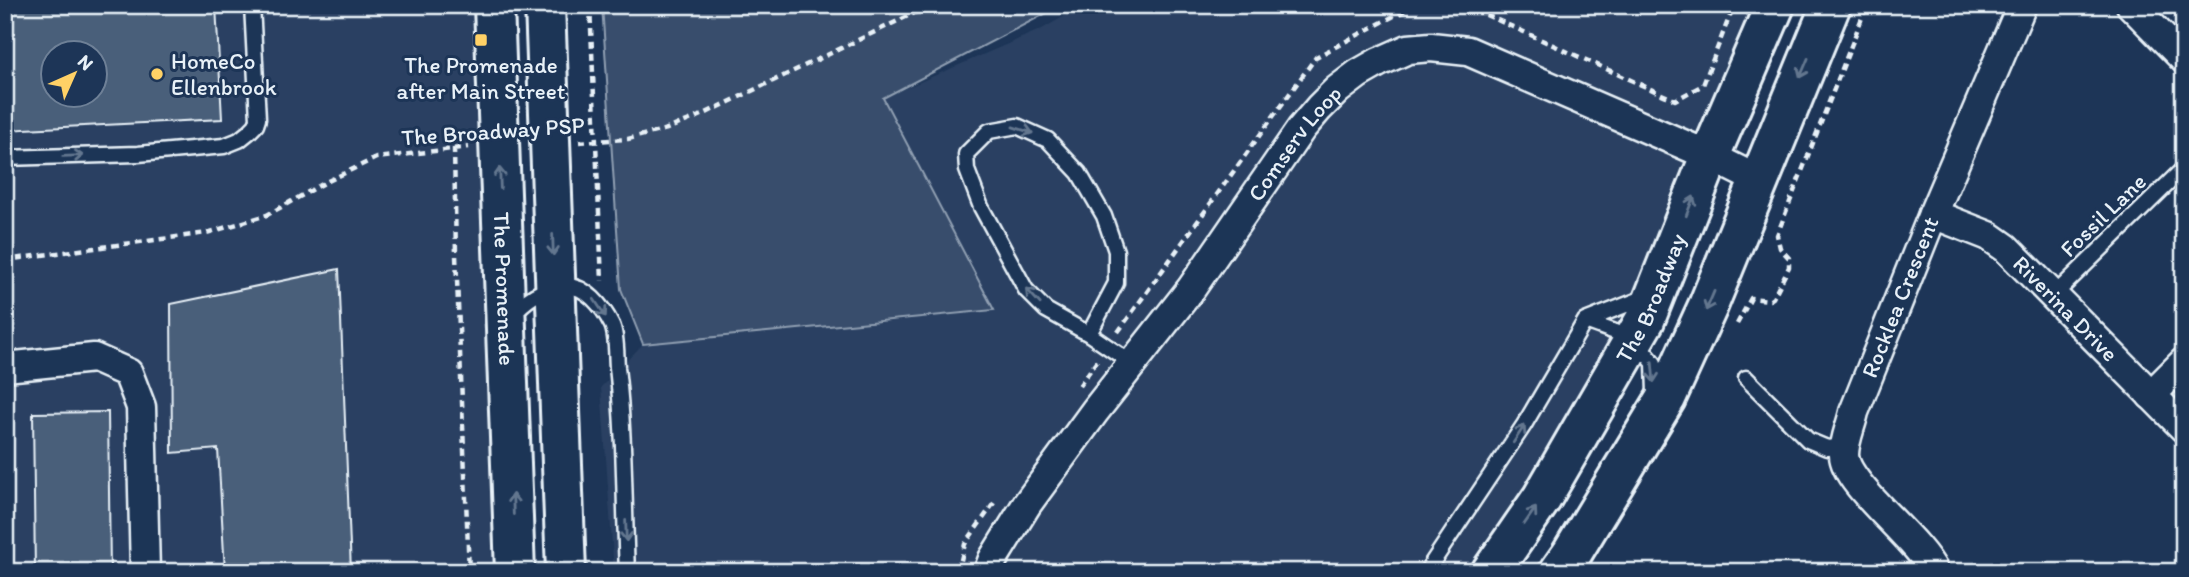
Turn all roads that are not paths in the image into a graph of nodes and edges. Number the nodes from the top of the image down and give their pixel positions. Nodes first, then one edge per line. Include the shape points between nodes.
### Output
1 (251, 5) edge
2 (494, 5) edge
3 (545, 5) edge
4 (1775, 5) edge
5 (1831, 5) edge
6 (2022, 5) edge
7 (2132, 5) edge
8 (2184, 59) edge
9 (1710, 156) junction
10 (5, 158) edge
11 (2184, 168) edge
12 (1758, 180) junction
13 (1933, 214) junction
14 (555, 286) junction
15 (1657, 293) junction
16 (2054, 295) junction
17 (1585, 321) junction
18 (506, 323) junction
19 (1089, 334) junction
20 (1634, 339) junction
21 (2184, 362) edge
22 (1133, 363) junction
23 (5, 367) edge
24 (1746, 378) dead end
25 (2151, 395) junction
26 (2184, 428) edge
27 (1644, 433) junction
28 (1845, 446) junction
29 (145, 572) edge
30 (515, 572) edge
31 (566, 572) edge
32 (627, 572) edge
33 (988, 572) edge
34 (1426, 572) edge
35 (1491, 572) edge
36 (1559, 572) edge
37 (1934, 572) edge

10 -> 1 lane via 138,154 224,146 239,140 258,119
18 -> 2 main road, The Promenade
3 -> 14 main road
4 - 9 main road, The Broadway
5 -> 12 main road
6 - 13 street, Rocklea Crescent
7 - 8 street
9 - 12 street, Comserv Loop
15 -> 9 main road, The Broadway
9 - 22 street, Comserv Loop via 1468,51 1408,49 1358,75 1319,108
11 - 16 lane, Fossil Lane
12 -> 27 main road via 1708,306
13 - 16 street, Riverina Drive via 1989,236
13 - 28 street, Rocklea Crescent via 1854,412
14 - 18 lane via 520,306
14 - 31 main road
14 -> 32 lane via 574,285 595,299 613,327
15 - 17 lane
15 - 20 main road, The Broadway
16 - 25 street, Riverina Drive
17 - 20 lane
34 -> 17 lane via 1524,425
30 -> 18 main road, The Promenade
19 -> 19 lane via 1046,310 1026,290 981,206 967,170 966,153 989,131 1017,126 1048,140 1079,173 1104,216 1116,251 1116,283
19 - 22 lane
20 -> 27 lane via 1654,363 1655,394
35 -> 20 main road, The Broadway via 1548,488
21 - 25 street
22 - 33 street, Comserv Loop via 1027,504
23 - 29 street via 94,358 128,373 141,407
24 - 28 lane via 1808,439 1827,447
25 - 26 street, Riverina Drive
27 - 36 main road
28 - 37 street, Rocklea Crescent via 1851,476 1915,543

